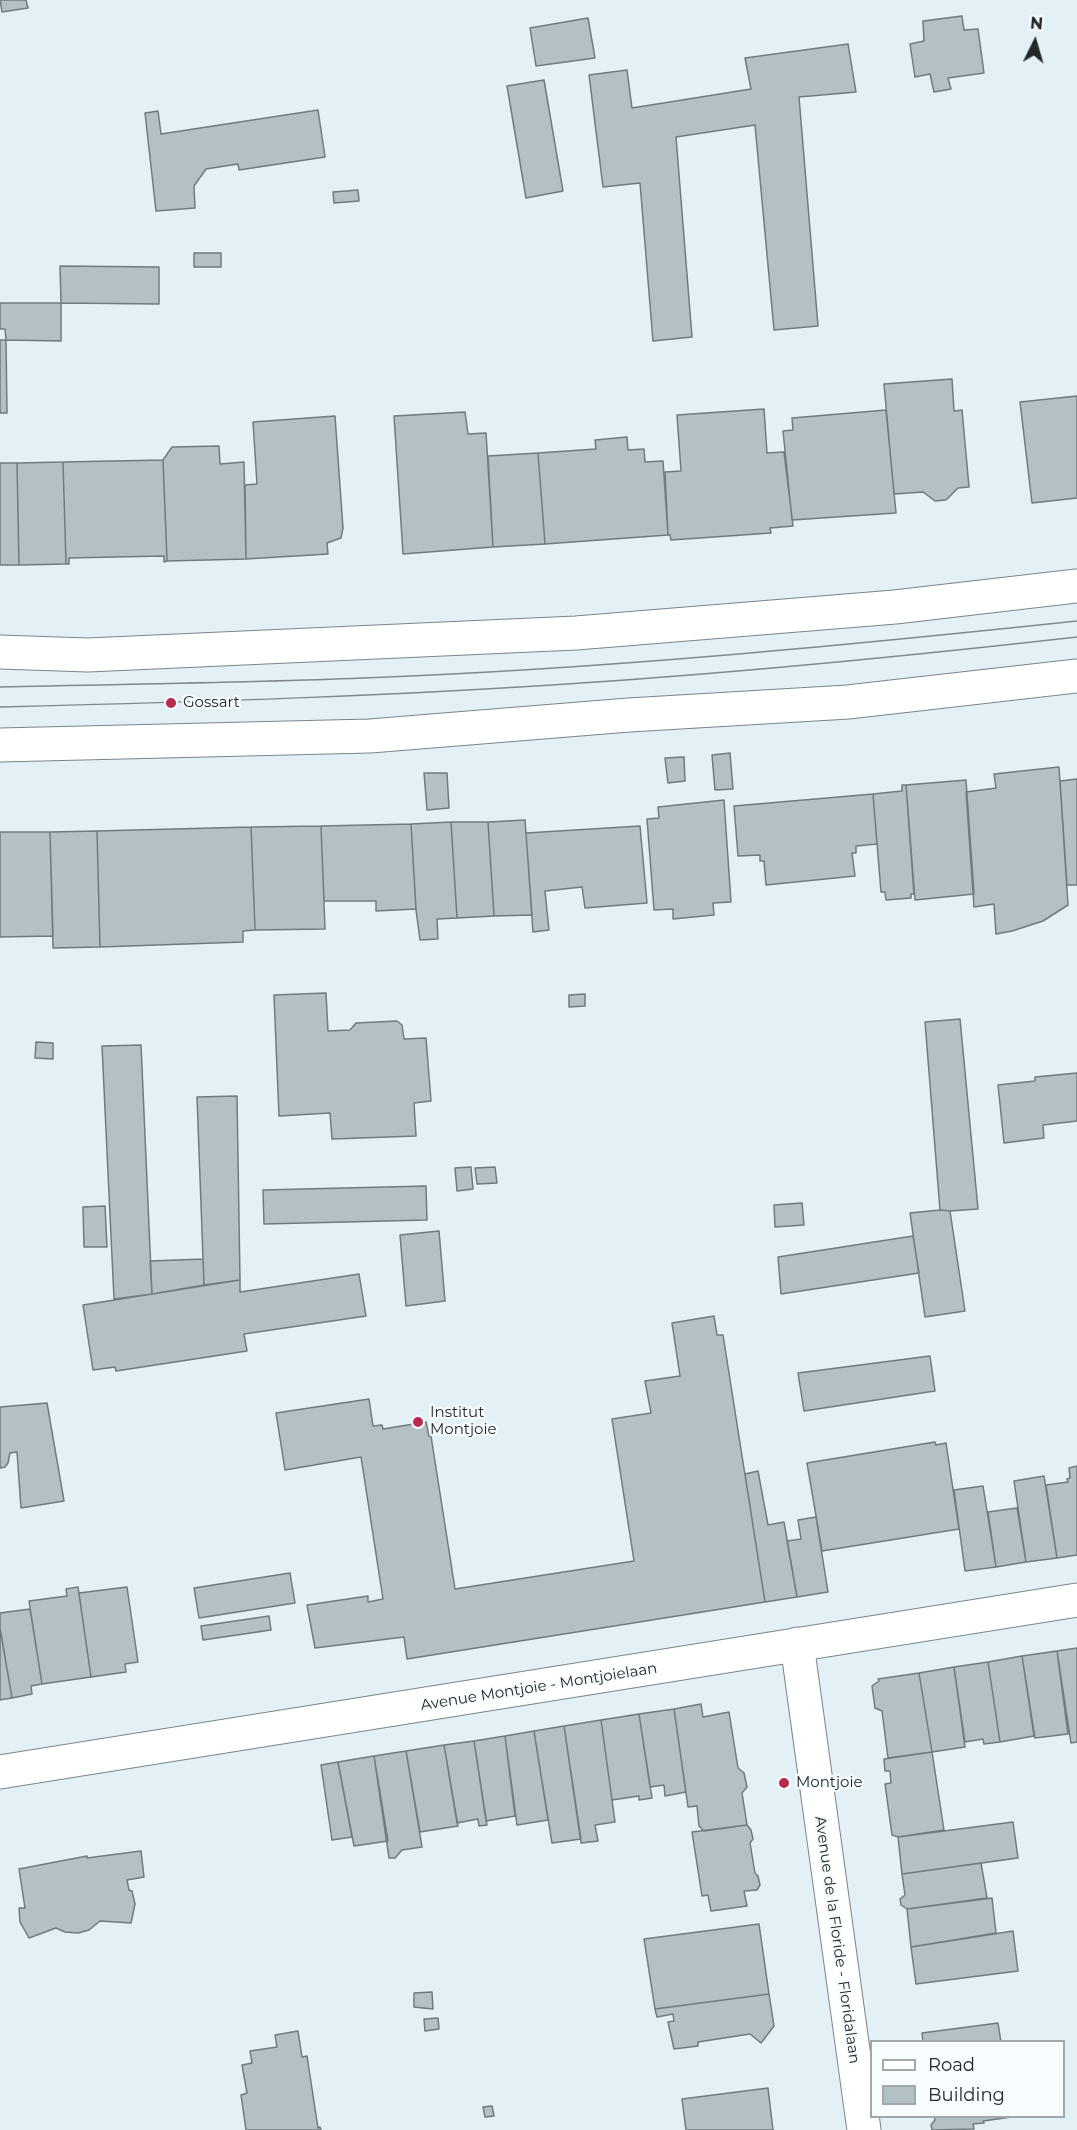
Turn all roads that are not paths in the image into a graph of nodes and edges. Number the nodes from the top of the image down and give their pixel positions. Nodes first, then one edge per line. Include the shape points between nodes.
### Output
1 (1077, 586) edge
2 (0, 652) edge
3 (1077, 676) edge
4 (0, 745) edge
5 (1077, 1600) edge
6 (797, 1644) junction
7 (0, 1772) edge
8 (864, 2130) edge

1 - 2 main road via 895,607 576,633 88,655
3 - 4 main road via 848,702 370,736
5 - 6 main road, Avenue Montjoie - Montjoielaan
6 - 7 main road, Avenue Montjoie - Montjoielaan
6 - 8 main road, Avenue de la Floride - Floridalaan

